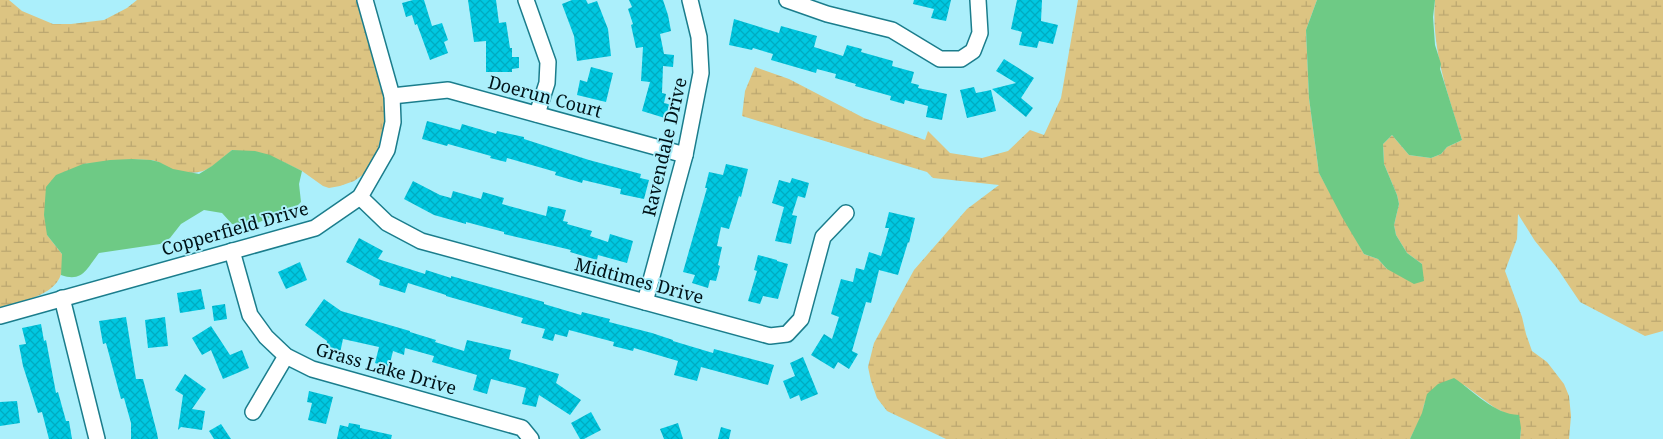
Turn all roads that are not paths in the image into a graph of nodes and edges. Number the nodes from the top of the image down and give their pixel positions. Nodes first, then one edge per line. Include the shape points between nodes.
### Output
1 (366, 0) edge
2 (526, 0) edge
3 (786, 0) edge
4 (978, 0) edge
5 (694, 1) edge
6 (392, 96) junction
7 (537, 114) junction
8 (685, 155) junction
9 (360, 196) junction
10 (846, 213) dead end
11 (232, 251) junction
12 (62, 298) junction
13 (644, 302) junction
14 (0, 316) edge
15 (286, 356) junction
16 (253, 412) dead end
17 (98, 439) edge
18 (531, 439) edge

1 - 6 street, Copperfield Drive
2 - 7 street via 548,62 547,83
3 - 4 street via 826,14 892,30 940,59 960,60 973,51 980,33
5 - 8 street, Ravendale Drive via 701,73
6 - 7 street, Doerun Court via 448,90
6 - 9 street, Copperfield Drive via 393,122 387,150
7 - 8 street, Doerun Court
8 - 13 street, Ravendale Drive
9 - 11 street, Copperfield Drive via 315,228
9 - 13 street, Midtimes Drive via 387,223 421,241
10 - 13 street, Midtimes Drive via 823,237 800,319 786,334 770,336
11 - 12 street, Copperfield Drive
11 - 15 street, Grass Lake Drive via 250,315 266,338
12 - 14 street, Copperfield Drive
12 - 17 street
15 - 16 street
15 - 18 street, Grass Lake Drive via 312,369 522,428

